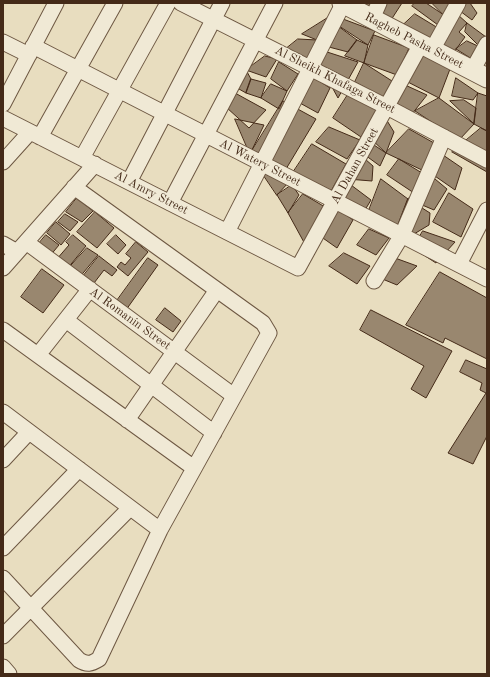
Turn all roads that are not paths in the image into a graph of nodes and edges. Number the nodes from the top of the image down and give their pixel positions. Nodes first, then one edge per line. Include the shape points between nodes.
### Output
1 (115, 3) edge
2 (168, 3) edge
3 (181, 3) edge
4 (222, 3) edge
5 (275, 3) edge
6 (342, 3) edge
7 (458, 3) edge
8 (51, 5) edge
9 (376, 11) edge
10 (214, 19) junction
11 (255, 40) junction
12 (3, 42) edge
13 (487, 44) edge
14 (426, 47) junction
15 (31, 51) junction
16 (310, 68) junction
17 (78, 70) junction
18 (480, 75) edge
19 (120, 91) junction
20 (3, 104) edge
21 (387, 107) junction
22 (164, 114) junction
23 (3, 118) edge
24 (35, 134) junction
25 (206, 135) junction
26 (444, 137) junction
27 (487, 160) edge
28 (88, 161) junction
29 (3, 162) edge
30 (262, 164) junction
31 (129, 182) junction
32 (74, 187) junction
33 (335, 201) junction
34 (170, 203) junction
35 (487, 210) edge
36 (227, 232) junction
37 (402, 235) junction
38 (3, 244) edge
39 (21, 247) junction
40 (459, 264) junction
41 (300, 266) joint
42 (3, 268) edge
43 (487, 279) edge
44 (374, 281) dead end
45 (90, 289) junction
46 (217, 290) junction
47 (66, 320) junction
48 (3, 330) edge
49 (175, 352) junction
50 (38, 355) junction
51 (151, 385) junction
52 (234, 396) junction
53 (3, 412) edge
54 (127, 420) junction
55 (29, 432) junction
56 (214, 433) junction
57 (3, 460) edge
58 (194, 468) junction
59 (79, 469) junction
60 (130, 508) junction
61 (160, 530) junction
62 (3, 548) edge
63 (3, 578) edge
64 (31, 608) junction
65 (3, 636) edge
66 (3, 667) edge
67 (10, 674) edge

1 - 17 street
2 - 19 street
3 - 10 street, Al Sheikh Khafaga Street
4 - 10 street
5 - 11 street
6 - 9 street, Ragheb Pasha Street
6 - 16 street
7 - 14 street, Al Dahan Street
8 - 15 street
9 - 14 street, Ragheb Pasha Street
10 - 11 street, Al Sheikh Khafaga Street
10 - 22 street
11 - 16 street, Al Sheikh Khafaga Street
11 - 25 street
12 - 15 street, Al Watery Street
13 - 18 street
14 - 18 street, Ragheb Pasha Street
14 - 21 street, Al Dahan Street
15 - 17 street, Al Watery Street
15 - 20 street
16 - 21 street, Al Sheikh Khafaga Street
16 - 30 street
17 - 19 street, Al Watery Street
17 - 24 street
19 - 22 street, Al Watery Street
19 - 28 street
21 - 26 street, Al Sheikh Khafaga Street
21 - 33 street, Al Dahan Street
22 - 25 street, Al Watery Street
22 - 31 street
23 - 24 street, Al Amry Street
24 - 28 street, Al Amry Street
24 - 29 street
25 - 30 street, Al Watery Street
25 - 34 street
26 - 27 street, Al Sheikh Khafaga Street
26 - 37 street
28 - 31 street, Al Amry Street
28 - 32 street
30 - 33 street, Al Watery Street
30 - 36 street
31 - 34 street, Al Amry Street
32 - 39 street
32 - 46 street
33 - 37 street, Al Watery Street
33 - 41 street, Al Dahan Street
34 - 36 street, Al Amry Street
35 - 40 street
36 - 41 street, Al Amry Street via 297,268
37 - 40 street, Al Watery Street
37 - 44 street
38 - 39 street, Al Romanin Street
39 - 42 street
39 - 45 street, Al Romanin Street
40 - 43 street, Al Watery Street
45 - 47 street
45 - 49 street, Al Romanin Street
46 - 49 street
46 - 52 street via 263,323 269,333
47 - 50 street
47 - 51 street
48 - 50 street
49 - 51 street
49 - 52 street, Al Romanin Street
50 - 54 street
51 - 54 street
51 - 56 street
52 - 56 street
53 - 55 street
54 - 58 street
55 - 57 street
55 - 59 street
56 - 58 street
58 - 61 street
59 - 60 street
59 - 62 street
60 - 61 street
60 - 64 street
61 - 64 street via 98,659 93,663 86,664 79,660
63 - 64 street
64 - 65 street
66 - 67 street

